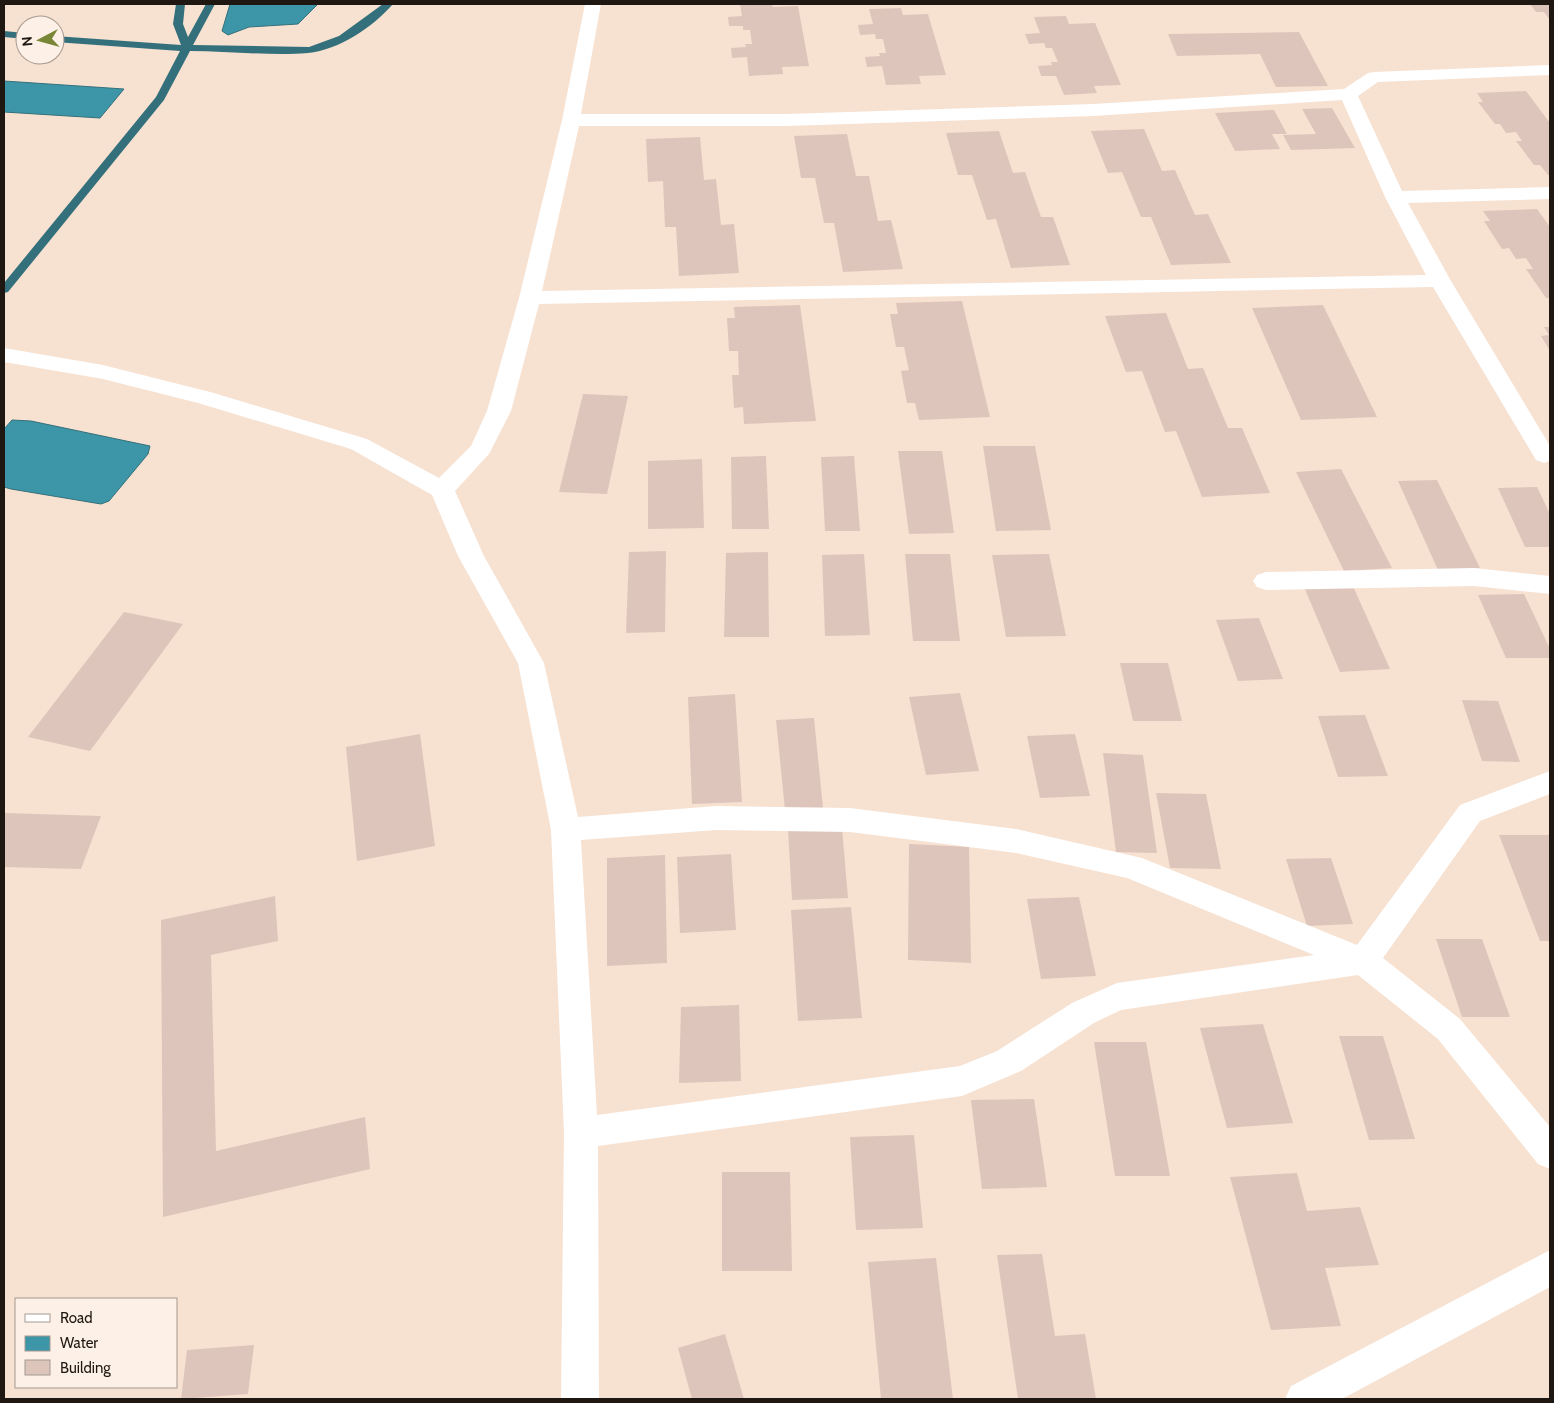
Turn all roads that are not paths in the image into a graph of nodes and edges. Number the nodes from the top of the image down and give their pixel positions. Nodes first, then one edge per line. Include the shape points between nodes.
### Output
1 (593, 4) edge
2 (1550, 70) edge
3 (1348, 94) junction
4 (571, 120) junction
5 (1550, 193) edge
6 (1395, 197) junction
7 (1440, 281) junction
8 (530, 298) junction
9 (4, 355) edge
10 (1544, 455) dead end
11 (442, 490) junction
12 (1266, 581) dead end
13 (1550, 585) edge
14 (1550, 782) edge
15 (566, 830) junction
16 (1363, 961) junction
17 (581, 1133) junction
18 (1550, 1153) edge
19 (1550, 1268) edge
20 (580, 1399) edge
21 (1304, 1399) edge

1 - 4 street
2 - 3 street via 1374,77
3 - 4 street via 1092,110 787,120
3 - 6 street
4 - 8 street
5 - 6 street
6 - 7 street
7 - 8 street
7 - 10 street
8 - 11 street via 499,412 481,449
9 - 11 street via 103,372 206,398 359,444
11 - 15 street via 471,556 531,663
12 - 13 street via 1474,577
14 - 16 street via 1470,814
15 - 16 street via 716,818 850,820 1016,841 1131,867
15 - 17 street
16 - 17 street via 1117,997 1083,1013 1009,1061 962,1081
16 - 18 street via 1449,1029
17 - 20 street
19 - 21 street

